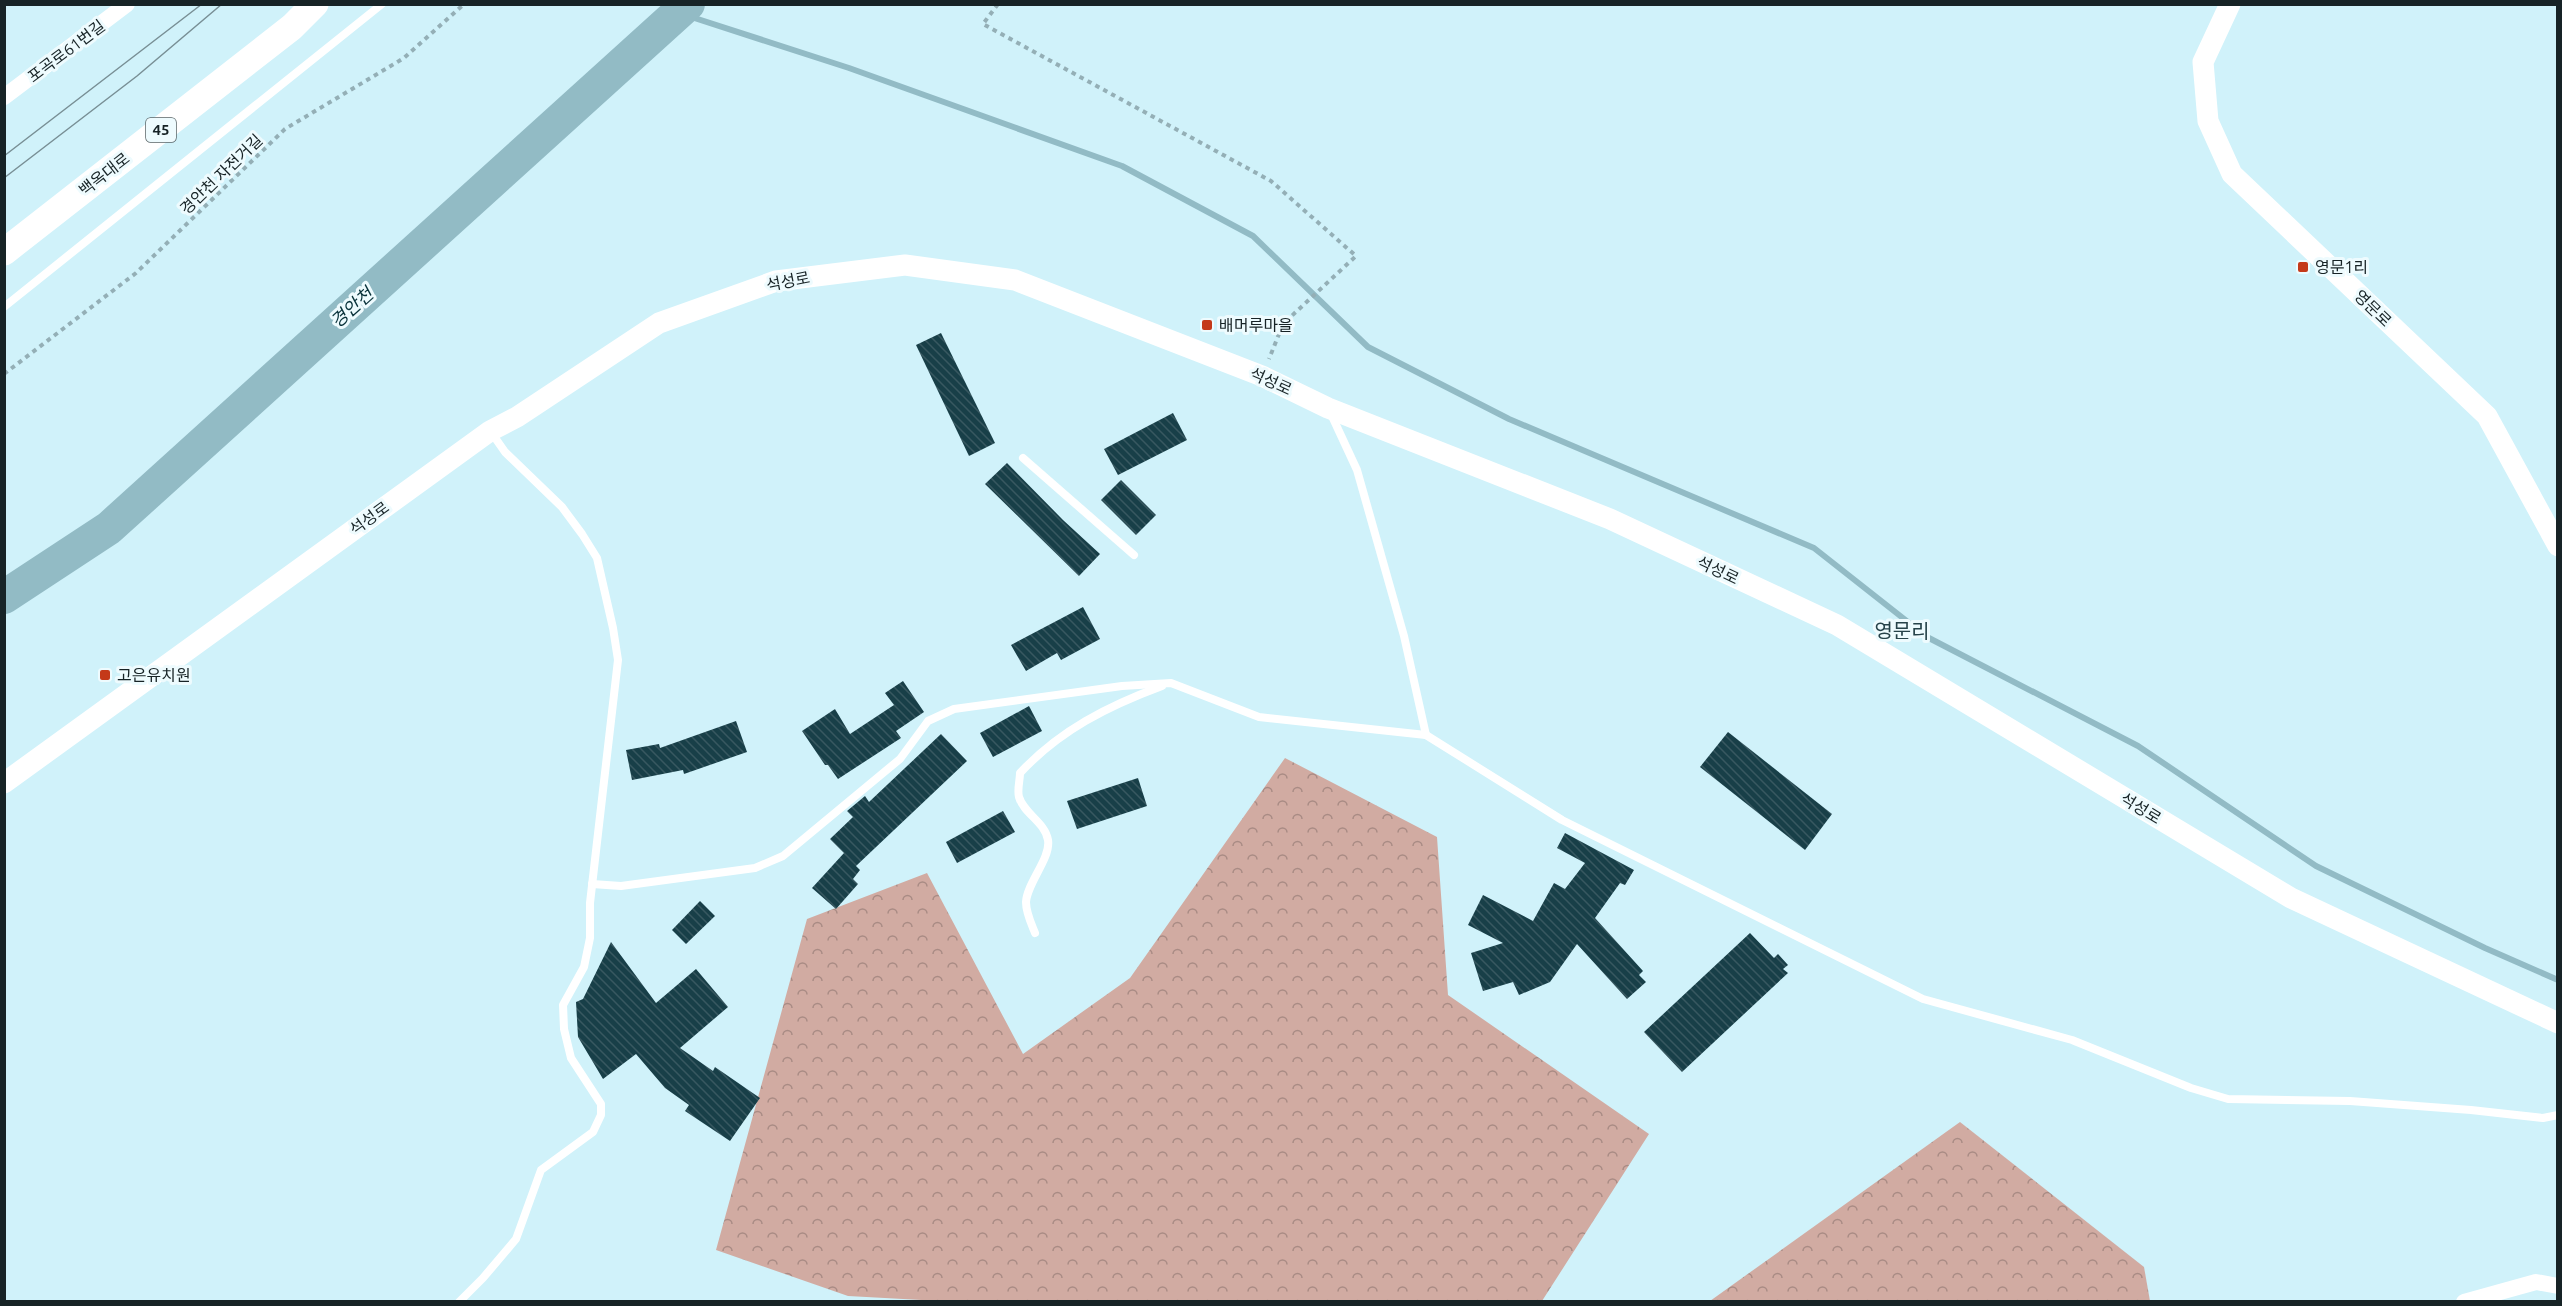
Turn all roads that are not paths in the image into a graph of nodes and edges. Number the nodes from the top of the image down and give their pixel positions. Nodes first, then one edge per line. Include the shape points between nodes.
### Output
1 (127, 4) edge
2 (315, 4) edge
3 (381, 4) edge
4 (2230, 4) edge
5 (4, 98) edge
6 (4, 252) edge
7 (4, 307) edge
8 (1328, 408) junction
9 (490, 431) junction
10 (1023, 458) dead end
11 (2558, 546) edge
12 (1134, 555) dead end
13 (1171, 683) junction
14 (1426, 735) junction
15 (4, 783) edge
16 (592, 884) junction
17 (1035, 933) dead end
18 (2558, 1023) edge
19 (2558, 1115) edge
20 (2558, 1286) edge
21 (459, 1302) edge
22 (2464, 1302) edge

1 - 5 street, 포곡로61번길
2 - 6 main road, 백옥대로 / 45 via 292,27
3 - 7 lane
4 - 11 street, 영문로 via 2203,62 2208,121 2232,174 2487,416
8 - 9 street, 석성로 via 1262,376 1015,280 905,265 776,281 659,323
8 - 14 lane via 1357,470 1404,636
8 - 18 street, 석성로 via 1610,519 1837,625 2291,898
9 - 15 street, 석성로
9 - 16 lane via 505,452 562,507 597,558 618,660
10 - 12 lane
13 - 14 lane via 1259,717
13 - 16 lane via 954,709 928,721 900,759 783,856 755,868 621,886
13 - 17 lane via 1119,702 1078,725 1037,754 1020,773 1019,797 1048,840 1026,899
14 - 19 lane via 1562,820 1923,999 2072,1040 2228,1100 2350,1101 2543,1118
16 - 21 lane via 590,938 584,967 563,1005 571,1058 601,1104 601,1115 593,1132 541,1170 516,1239
20 - 22 street via 2536,1282

